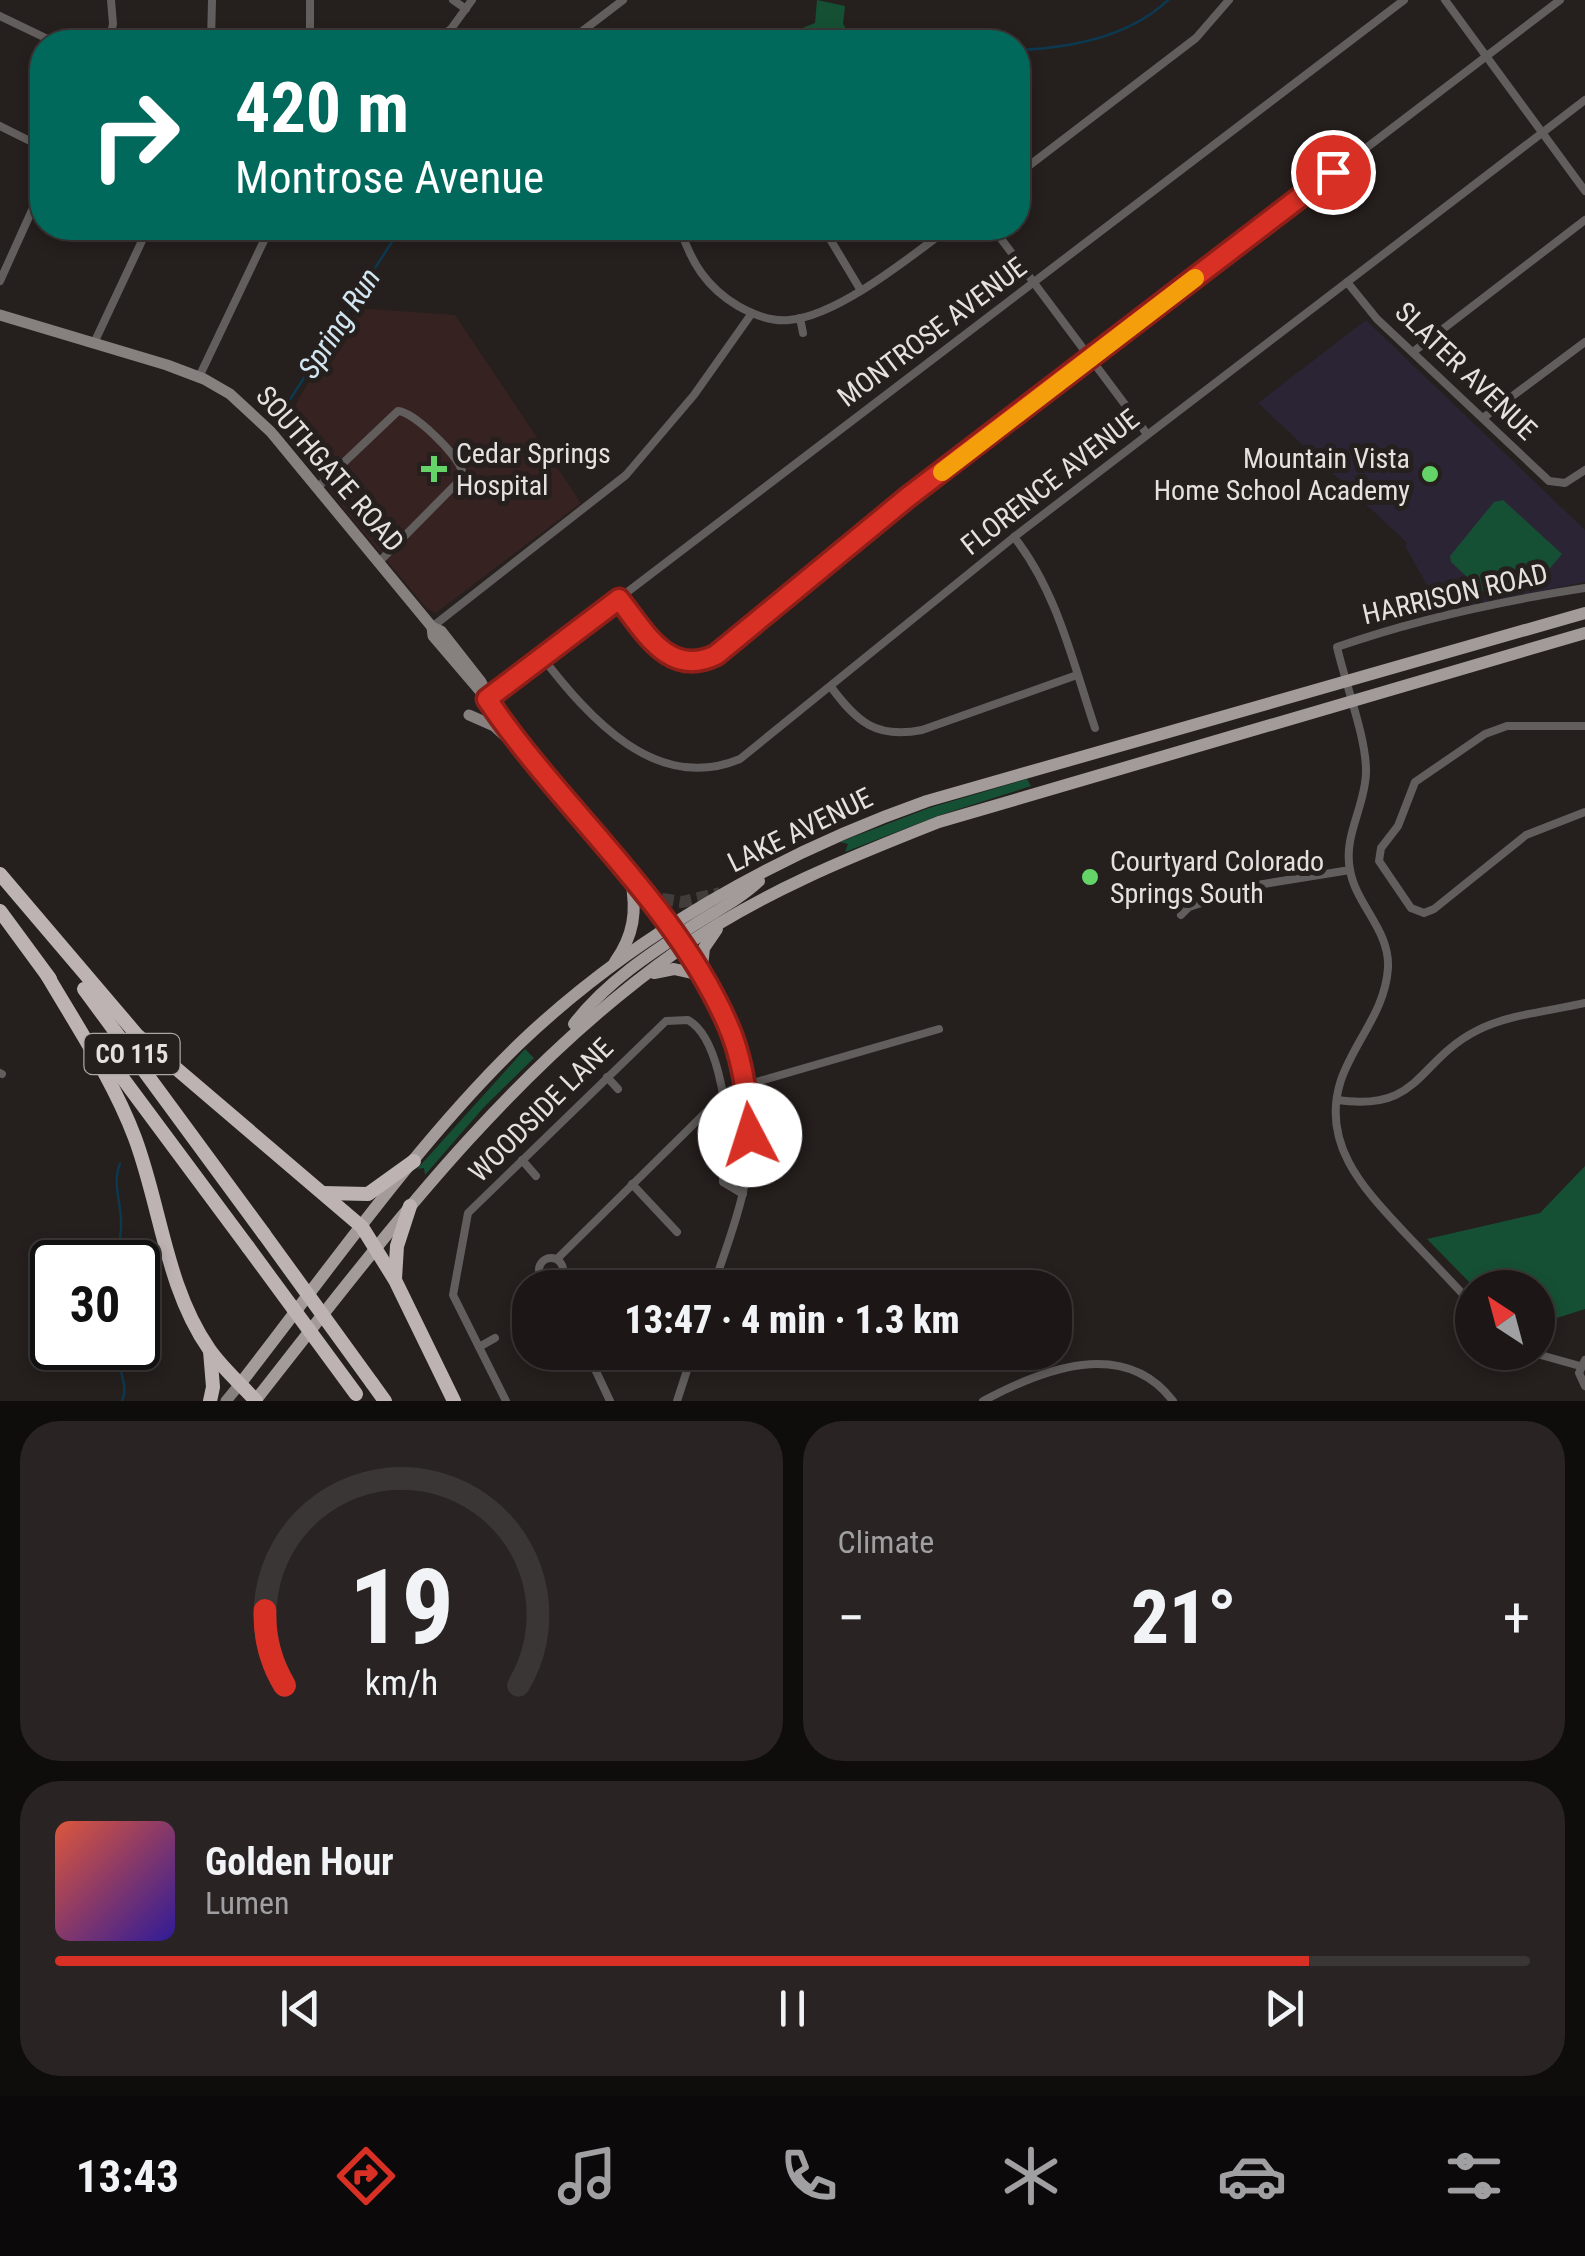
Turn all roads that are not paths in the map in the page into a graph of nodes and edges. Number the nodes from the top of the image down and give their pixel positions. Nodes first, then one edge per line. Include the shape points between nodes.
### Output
1 (110, 0) edge
2 (212, 0) edge
3 (310, 0) edge
4 (453, 0) edge
5 (472, 0) edge
6 (623, 0) edge
7 (1404, 0) edge
8 (1445, 0) edge
9 (1560, 0) edge
10 (1234, 1) edge
11 (466, 9) junction
12 (0, 16) edge
13 (30, 30) edge
14 (112, 30) edge
15 (211, 30) edge
16 (311, 30) edge
17 (450, 30) edge
18 (584, 30) edge
19 (1485, 55) junction
20 (1108, 89) dead end
21 (1116, 99) junction
22 (1585, 100) edge
23 (0, 126) edge
24 (1542, 132) junction
25 (30, 141) edge
26 (1030, 162) edge
27 (1585, 191) edge
28 (30, 215) edge
29 (1585, 220) edge
30 (142, 240) edge
31 (264, 240) edge
32 (684, 240) edge
33 (831, 240) edge
34 (933, 240) edge
35 (1003, 240) edge
36 (0, 281) edge
37 (1034, 282) junction
38 (1346, 282) junction
39 (860, 290) junction
40 (752, 314) junction
41 (0, 315) edge
42 (800, 318) junction
43 (802, 334) dead end
44 (1585, 342) edge
45 (94, 343) junction
46 (1413, 352) junction
47 (1090, 358) junction
48 (199, 377) junction
49 (1483, 418) junction
50 (1147, 434) junction
51 (1585, 470) edge
52 (318, 487) junction
53 (1014, 537) junction
54 (379, 562) junction
55 (1585, 588) edge
56 (619, 599) junction
57 (1585, 613) edge
58 (432, 627) junction
59 (1585, 633) edge
60 (542, 658) junction
61 (1077, 674) junction
62 (1345, 682) junction
63 (831, 687) junction
64 (487, 699) junction
65 (1351, 702) junction
66 (469, 715) dead end
67 (1585, 726) edge
68 (1096, 728) dead end
69 (537, 763) junction
70 (1585, 812) edge
71 (1350, 870) junction
72 (0, 874) edge
73 (631, 880) junction
74 (0, 911) edge
75 (1182, 916) dead end
76 (722, 923) junction
77 (676, 938) junction
78 (610, 969) junction
79 (46, 975) junction
80 (701, 975) junction
81 (638, 981) junction
82 (1585, 1004) edge
83 (938, 1029) dead end
84 (558, 1046) junction
85 (606, 1077) junction
86 (746, 1085) junction
87 (618, 1089) dead end
88 (1337, 1100) junction
89 (724, 1102) junction
90 (522, 1160) junction
91 (414, 1161) junction
92 (536, 1176) dead end
93 (632, 1184) junction
94 (323, 1194) junction
95 (743, 1194) junction
96 (410, 1206) junction
97 (362, 1227) junction
98 (677, 1232) dead end
99 (376, 1248) junction
100 (557, 1259) junction
101 (540, 1270) edge
102 (563, 1270) edge
103 (719, 1270) edge
104 (395, 1280) junction
105 (1455, 1286) edge
106 (495, 1338) dead end
107 (479, 1347) junction
108 (210, 1350) junction
109 (1555, 1358) edge
110 (1582, 1363) edge
111 (596, 1370) edge
112 (687, 1370) edge
113 (240, 1384) junction
114 (1585, 1386) edge
115 (358, 1398) edge
116 (678, 1398) edge
117 (210, 1401) edge
118 (226, 1401) edge
119 (256, 1401) edge
120 (385, 1401) edge
121 (454, 1401) edge
122 (506, 1401) edge
123 (610, 1401) edge
124 (692, 1401) edge
125 (983, 1401) edge
126 (1174, 1401) edge

1 - 14 street
2 - 15 street
3 - 16 street
4 - 11 street
5 - 11 street
6 - 18 street
7 - 37 street, MONTROSE AVENUE
8 - 19 street
9 - 19 street
10 - 21 street
11 - 17 street
12 - 13 street
19 - 24 street
19 - 47 street
20 - 21 street
21 - 26 street
22 - 24 street, FLORENCE AVENUE
23 - 25 street
24 - 27 street
24 - 38 street, FLORENCE AVENUE
28 - 36 street
29 - 46 street
30 - 45 street
31 - 48 street
32 - 40 street via 700,274
33 - 39 street
34 - 39 street
35 - 37 street
37 - 47 street
37 - 56 street, MONTROSE AVENUE
38 - 46 street, SLATER AVENUE
38 - 50 street, FLORENCE AVENUE
39 - 42 street
40 - 42 street
40 - 58 street via 626,475
41 - 45 street, SOUTHGATE ROAD
42 - 43 street
44 - 49 street
45 - 48 street, SOUTHGATE ROAD
46 - 49 street, SLATER AVENUE
47 - 50 street
47 - 56 street via 716,655 688,663 670,658
48 - 52 street, SOUTHGATE ROAD via 245,406
49 - 51 street, SLATER AVENUE via 1549,482 1560,484
50 - 53 street, FLORENCE AVENUE
52 - 54 street, SOUTHGATE ROAD
52 - 54 street via 398,411 412,415 458,460 458,482
53 - 61 street via 1042,577
53 - 63 street, FLORENCE AVENUE
54 - 58 street, SOUTHGATE ROAD
55 - 62 street, HARRISON ROAD via 1454,614 1337,647
56 - 60 street, MONTROSE AVENUE
57 - 62 main road, LAKE AVENUE
58 - 64 street, SOUTHGATE ROAD
59 - 65 main road, LAKE AVENUE
60 - 63 street, FLORENCE AVENUE via 619,738 686,769 720,766 750,753
60 - 64 street, MONTROSE AVENUE
61 - 63 street via 901,734 863,722
61 - 68 street
62 - 65 street
62 - 77 main road, LAKE AVENUE via 865,824 772,868
64 - 69 street, SOUTHGATE ROAD
65 - 71 street via 1366,765 1348,848
65 - 76 main road, LAKE AVENUE via 939,822 852,856
66 - 69 street via 494,726
67 - 70 street via 1508,726 1486,734 1414,782 1379,861 1411,908 1424,913 1526,835
69 - 73 street, SOUTHGATE ROAD
71 - 75 street via 1257,885 1189,907
71 - 88 street via 1384,942 1388,973 1375,1019
72 - 94 highway via 137,1035
72 - 120 highway, CO 115, bridge
73 - 77 street, SOUTHGATE ROAD
73 - 78 main road via 633,926
74 - 79 highway, CO 115
76 - 77 main road, LAKE AVENUE
76 - 80 main road via 704,948
77 - 78 main road, LAKE AVENUE
77 - 80 street, SOUTHGATE ROAD
77 - 81 main road, LAKE AVENUE
77 - 84 main road via 603,991
78 - 91 main road, LAKE AVENUE via 521,1042
79 - 108 highway via 134,1134 177,1285
79 - 115 highway, CO 115, bridge
80 - 81 main road via 674,968
80 - 86 street, SOUTHGATE ROAD via 727,1023
81 - 84 main road, LAKE AVENUE
82 - 88 street via 1477,1031 1386,1100
83 - 86 street
84 - 96 main road, LAKE AVENUE
85 - 87 street
85 - 89 street, WOODSIDE LANE via 659,1025 688,1020 706,1037
85 - 90 street, WOODSIDE LANE
86 - 95 street, SOUTHGATE ROAD via 750,1135
88 - 105 street via 1338,1138 1355,1178
89 - 93 street
89 - 95 street via 723,1182
90 - 92 street
90 - 107 street, WOODSIDE LANE via 468,1214 453,1295
91 - 94 highway via 368,1194
91 - 97 main road, LAKE AVENUE
93 - 98 street
93 - 100 street
94 - 97 highway
95 - 103 street, SOUTHGATE ROAD
96 - 99 main road, LAKE AVENUE
96 - 104 highway
97 - 99 highway
97 - 113 main road, LAKE AVENUE
99 - 104 highway
99 - 119 main road, LAKE AVENUE
100 - 101 street via 544,1260
100 - 102 street
104 - 121 highway
106 - 107 street
107 - 122 street, WOODSIDE LANE
108 - 113 highway
108 - 117 highway
109 - 110 street
110 - 114 street
111 - 123 street
112 - 116 street
113 - 118 street, LAKE AVENUE
113 - 119 highway
116 - 124 street
125 - 126 street via 1048,1372 1103,1362 1150,1377

